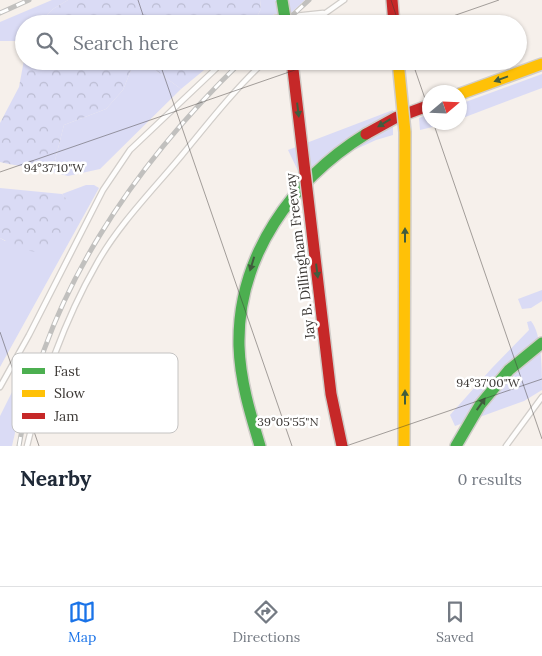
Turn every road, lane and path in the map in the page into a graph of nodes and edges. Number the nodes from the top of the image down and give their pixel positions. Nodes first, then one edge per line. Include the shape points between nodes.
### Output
1 (282, 0) edge
2 (344, 0) edge
3 (392, 0) edge
4 (323, 13) junction
5 (284, 15) edge
6 (304, 15) edge
7 (321, 15) edge
8 (393, 15) edge
9 (542, 64) edge
10 (527, 69) edge
11 (214, 70) edge
12 (255, 70) edge
13 (293, 70) edge
14 (399, 70) edge
15 (526, 70) edge
16 (467, 91) edge
17 (422, 108) edge
18 (542, 343) edge
19 (19, 353) edge
20 (57, 353) edge
21 (12, 365) edge
22 (0, 387) edge
23 (542, 397) edge
24 (30, 433) edge
25 (27, 446) edge
26 (260, 446) edge
27 (342, 446) edge
28 (404, 446) edge
29 (456, 446) edge
30 (506, 446) edge

1 - 5 highway, bridge
2 - 4 lane
3 - 8 highway
4 - 6 lane
4 - 7 lane
9 -> 10 highway
11 - 19 lane via 130,150 103,190
12 - 20 lane via 239,85 128,219 96,265
13 -> 27 highway, Jay B. Dillingham Freeway, bridge via 331,394
28 -> 14 highway, bridge via 405,132
15 -> 16 highway
17 -> 26 highway, bridge via 391,119 330,160 290,197 270,224 255,253 242,296 238,340 243,387
29 -> 18 highway via 480,405 508,370
21 - 22 lane
23 - 30 lane
24 - 25 lane

